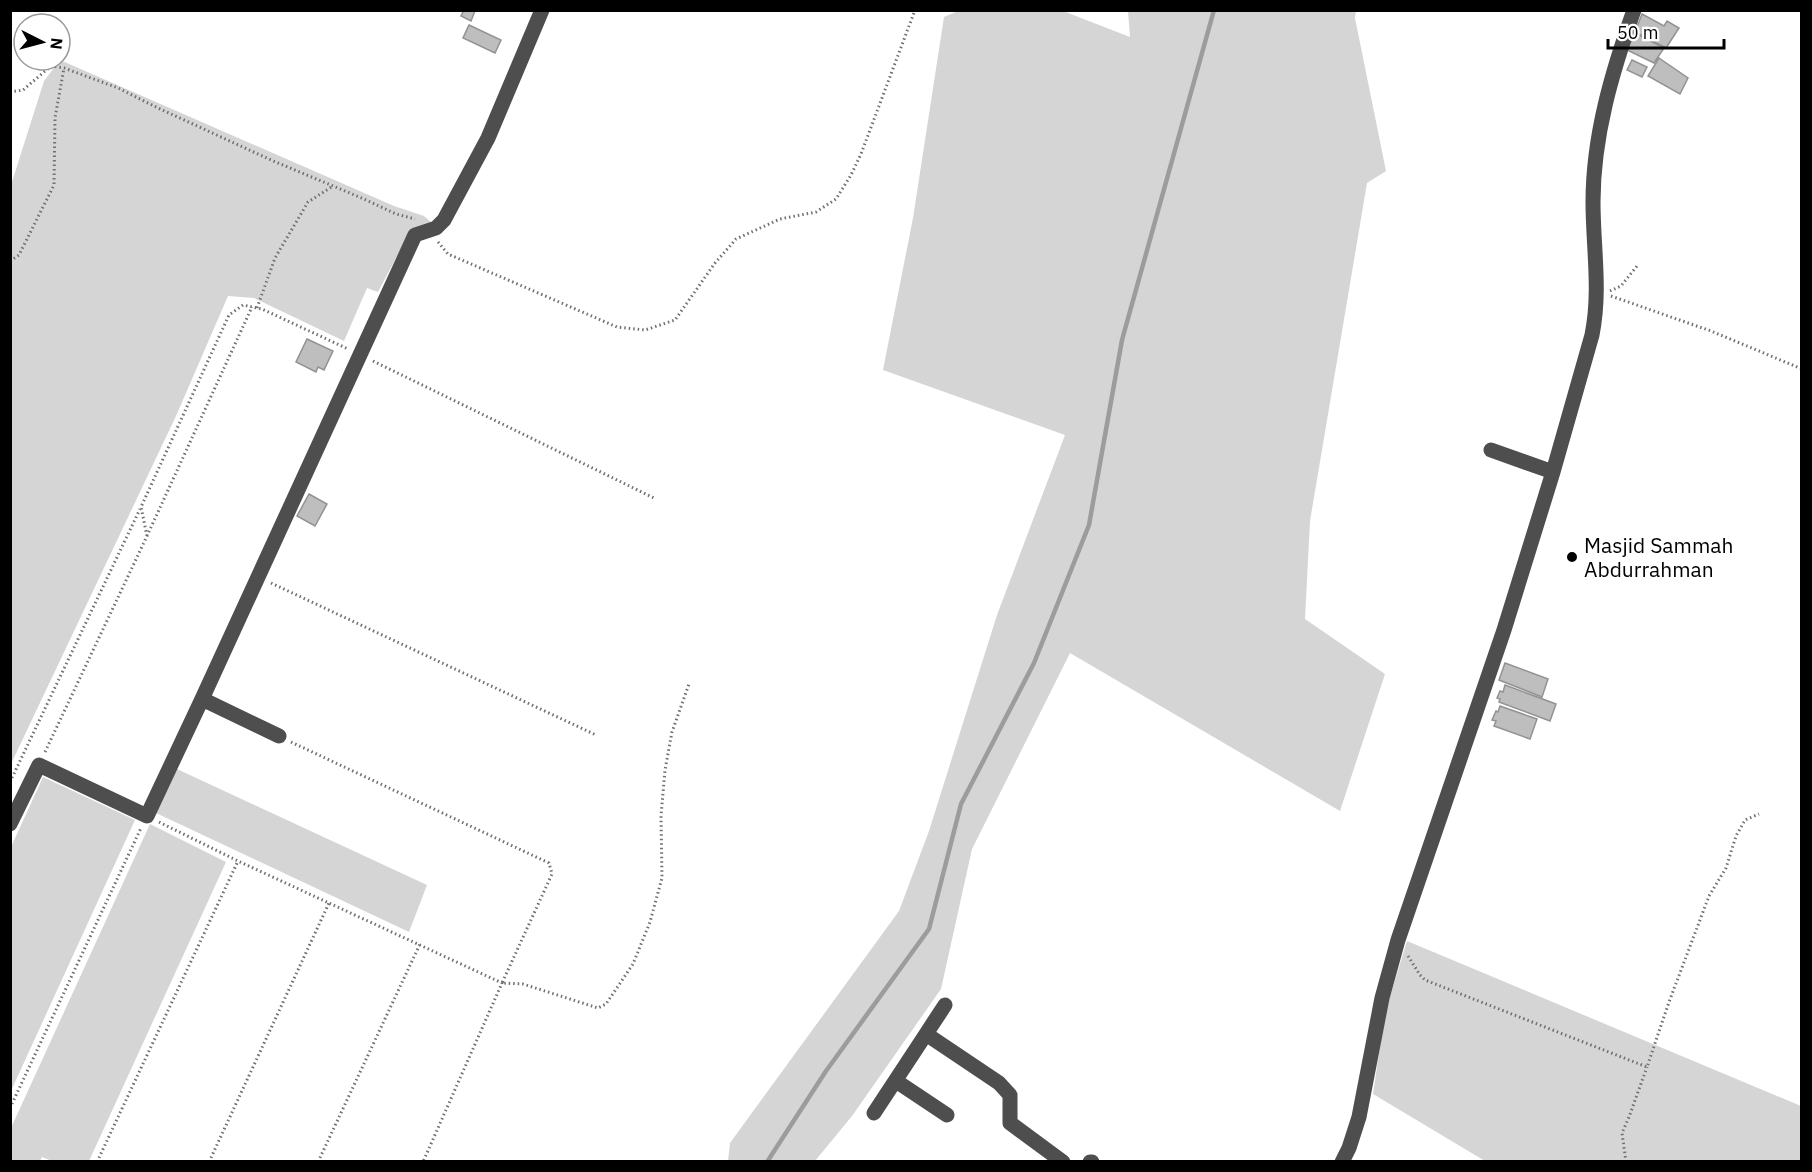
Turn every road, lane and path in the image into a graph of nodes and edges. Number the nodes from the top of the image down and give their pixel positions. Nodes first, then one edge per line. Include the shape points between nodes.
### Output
1 (542, 10) edge
2 (915, 10) edge
3 (1634, 10) edge
4 (72, 71) edge
5 (44, 72) edge
6 (63, 72) edge
7 (10, 92) edge
8 (333, 186) junction
9 (396, 214) dead end
10 (428, 231) junction
11 (10, 261) edge
12 (1637, 266) dead end
13 (252, 307) junction
14 (257, 308) junction
15 (361, 356) junction
16 (1802, 369) edge
17 (1491, 450) dead end
18 (1553, 472) junction
19 (656, 499) dead end
20 (141, 507) junction
21 (147, 536) junction
22 (259, 577) junction
23 (689, 684) dead end
24 (202, 699) junction
25 (596, 735) dead end
26 (279, 736) joint
27 (39, 765) junction
28 (10, 782) edge
29 (1759, 813) dead end
30 (147, 816) junction
31 (10, 824) edge
32 (238, 861) junction
33 (329, 903) junction
34 (1398, 940) junction
35 (420, 944) junction
36 (502, 983) junction
37 (945, 1005) dead end
38 (926, 1034) junction
39 (1647, 1067) junction
40 (896, 1081) junction
41 (10, 1108) edge
42 (874, 1113) dead end
43 (947, 1115) dead end
44 (97, 1161) edge
45 (209, 1161) edge
46 (318, 1161) edge
47 (423, 1161) edge
48 (1063, 1161) edge
49 (1342, 1161) edge
50 (1626, 1161) edge

1 - 10 street via 488,138 444,220
2 - 10 path via 861,154 836,199 816,212 780,219 736,239 675,320 645,330 617,327 448,254
3 - 18 street via 1620,49 1598,141 1593,202 1596,314
4 - 8 path
5 - 7 path via 22,90
6 - 11 path via 55,118 54,185 20,255
8 - 9 path
8 - 14 path via 309,202 275,258
10 - 15 street via 415,235
12 - 16 path via 1621,286 1602,293 1711,331
13 - 14 path
13 - 20 path via 243,305 229,315
13 - 21 path
14 - 15 path
15 - 19 path
15 - 22 street
17 - 18 street
18 - 34 street via 1504,630
20 - 21 path
20 - 28 path
21 - 27 path
22 - 24 street
22 - 25 path
23 - 36 path via 672,732 665,770 662,878 633,964 606,1004 598,1008 523,984
24 - 26 street
24 - 30 street
26 - 36 path via 549,863 552,874
27 - 30 street
27 - 31 street
29 - 39 path via 1745,820 1726,868 1709,896
30 - 32 path
30 - 41 path
32 - 33 path
32 - 44 path
33 - 35 path
33 - 45 path
34 - 39 path via 1425,980
34 - 49 street via 1382,998 1359,1117
35 - 36 path
35 - 46 path
36 - 47 path
37 - 38 street
38 - 40 street
38 - 48 street via 999,1083 1010,1095 1010,1123
39 - 50 path via 1622,1133
40 - 42 street
40 - 43 street

